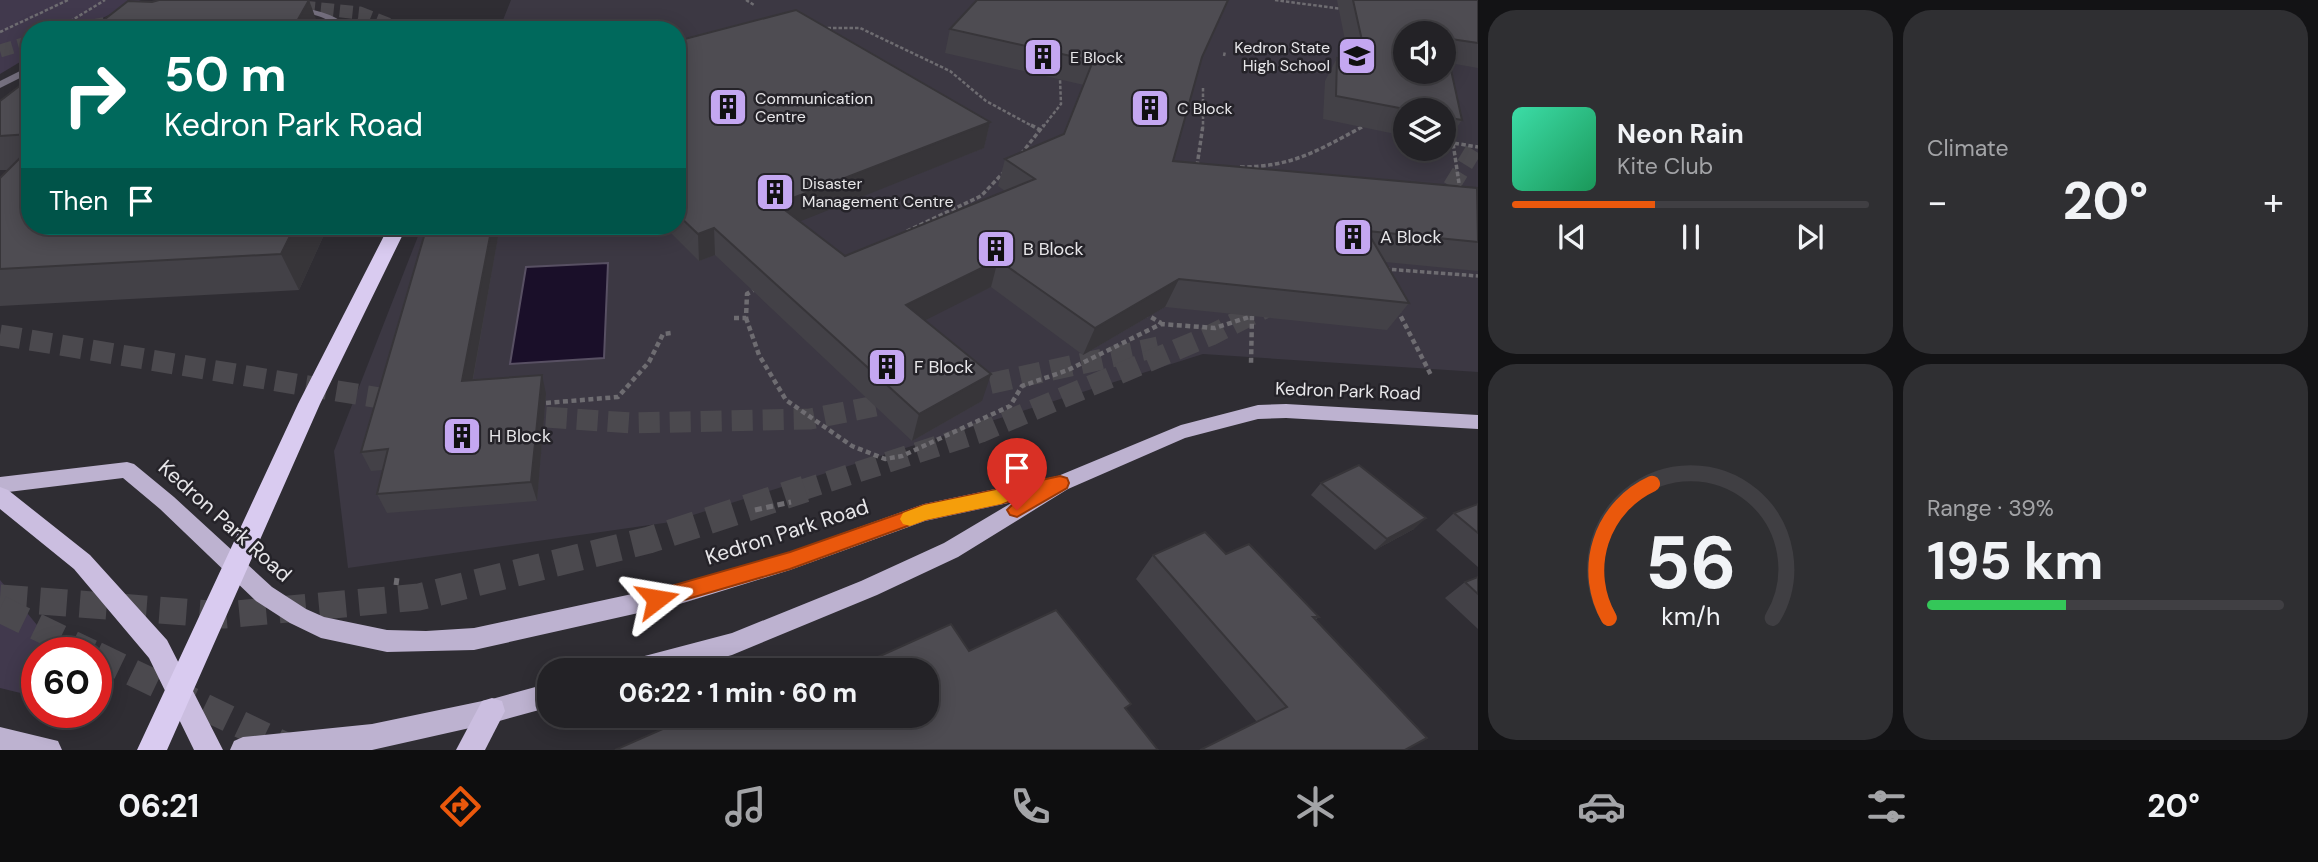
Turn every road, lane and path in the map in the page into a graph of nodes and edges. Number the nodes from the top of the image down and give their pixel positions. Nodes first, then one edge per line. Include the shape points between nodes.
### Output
1 (68, 0) edge
2 (105, 0) edge
3 (747, 0) edge
4 (1275, 0) edge
5 (754, 5) dead end
6 (288, 9) edge
7 (1342, 9) dead end
8 (23, 21) edge
9 (71, 21) edge
10 (338, 21) edge
11 (21, 22) edge
12 (813, 28) edge
13 (0, 32) edge
14 (21, 74) edge
15 (1060, 79) edge
16 (0, 85) edge
17 (1203, 88) edge
18 (1362, 127) dead end
19 (1042, 131) junction
20 (1478, 147) edge
21 (1018, 157) edge
22 (1009, 167) edge
23 (1237, 167) edge
24 (1198, 174) edge
25 (1462, 202) edge
26 (906, 231) edge
27 (394, 235) edge
28 (1377, 268) edge
29 (1478, 276) edge
30 (758, 288) edge
31 (1395, 304) edge
32 (1139, 310) edge
33 (734, 318) dead end
34 (747, 318) junction
35 (1161, 324) junction
36 (671, 333) dead end
37 (1251, 365) dead end
38 (1432, 377) dead end
39 (546, 403) dead end
40 (1478, 422) edge
41 (1060, 483) junction
42 (0, 485) edge
43 (0, 496) edge
44 (791, 502) dead end
45 (755, 510) dead end
46 (233, 568) junction
47 (679, 658) edge
48 (179, 687) junction
49 (537, 699) edge
50 (492, 711) junction
51 (0, 740) edge
52 (49, 750) edge
53 (152, 750) edge
54 (209, 750) edge
55 (243, 750) edge
56 (470, 750) edge

1 - 8 path
2 - 9 path
3 - 5 path
4 - 7 path
6 - 10 lane
11 - 13 path
12 - 19 path via 860,28 950,71 986,101
14 - 16 lane
15 - 19 path via 1061,104
17 - 24 path via 1199,102 1203,128 1195,155
18 - 23 path via 1306,157 1270,167
19 - 21 path
20 - 25 path via 1453,143
22 - 26 path via 981,196
27 - 46 highway
28 - 29 path
30 - 34 path via 747,294
31 - 38 path
32 - 35 path
33 - 34 path
34 - 35 path via 759,355 786,400 852,446 885,459 902,456 1010,406 1022,386 1068,370
35 - 37 path via 1215,328 1252,316
36 - 39 path via 663,334 649,362 618,397
40 - 41 main road, Kedron Park Road via 1258,412 1181,432
41 - 46 main road, Kedron Park Road via 924,513 683,593 474,639 387,641 321,627 264,594
41 - 47 main road, Kedron Park Road via 951,550 732,643
42 - 46 main road, Kedron Park Road via 127,470
43 - 48 highway via 82,562 158,649
44 - 45 path
46 - 48 highway
48 - 53 highway
48 - 54 highway
49 - 50 main road
50 - 55 main road via 372,737
50 - 56 highway
51 - 52 main road

